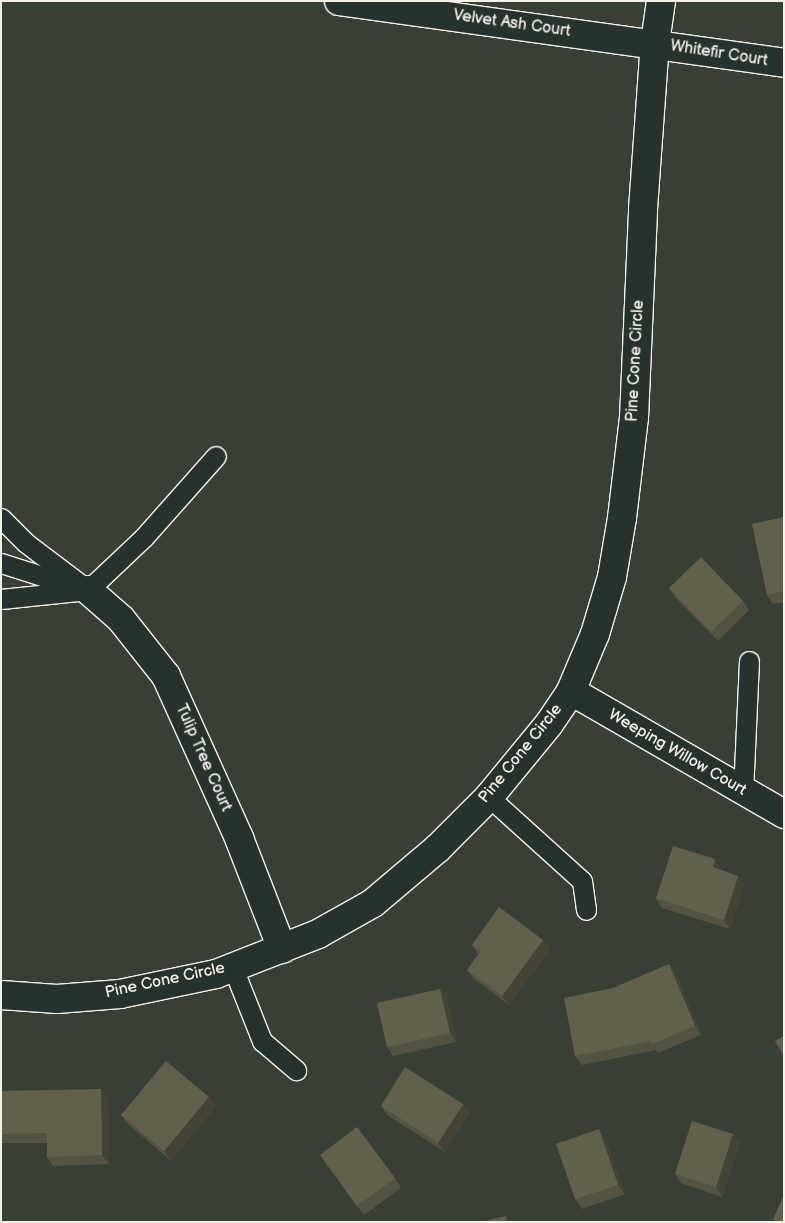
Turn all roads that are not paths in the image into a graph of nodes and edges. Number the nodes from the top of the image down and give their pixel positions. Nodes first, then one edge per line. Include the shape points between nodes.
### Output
1 (339, 1) edge
2 (661, 1) edge
3 (655, 43) junction
4 (784, 63) edge
5 (216, 456) dead end
6 (1, 518) edge
7 (1, 563) edge
8 (88, 590) junction
9 (1, 599) edge
10 (750, 661) dead end
11 (571, 691) junction
12 (743, 793) junction
13 (488, 798) junction
14 (784, 814) edge
15 (586, 910) dead end
16 (282, 948) junction
17 (232, 968) junction
18 (1, 995) edge
19 (296, 1070) dead end

1 - 3 street, Velvet Ash Court
2 - 3 street, Pine Cone Circle
3 - 4 street, Whitefir Court
3 - 11 street, Pine Cone Circle via 643,210 634,418 622,518 612,576 597,627
5 - 8 lane via 144,537
6 - 8 lane via 26,543
7 - 8 lane
8 - 9 lane
8 - 16 street, Tulip Tree Court via 121,619 166,676 239,838
10 - 12 lane
11 - 12 street, Weeping Willow Court
11 - 13 street, Pine Cone Circle via 549,724
12 - 14 street, Weeping Willow Court
13 - 15 lane via 582,881
13 - 16 street, Pine Cone Circle via 437,849 373,903 326,931
16 - 17 street, Pine Cone Circle
17 - 18 street, Pine Cone Circle via 120,994 56,998
17 - 19 lane via 262,1041

